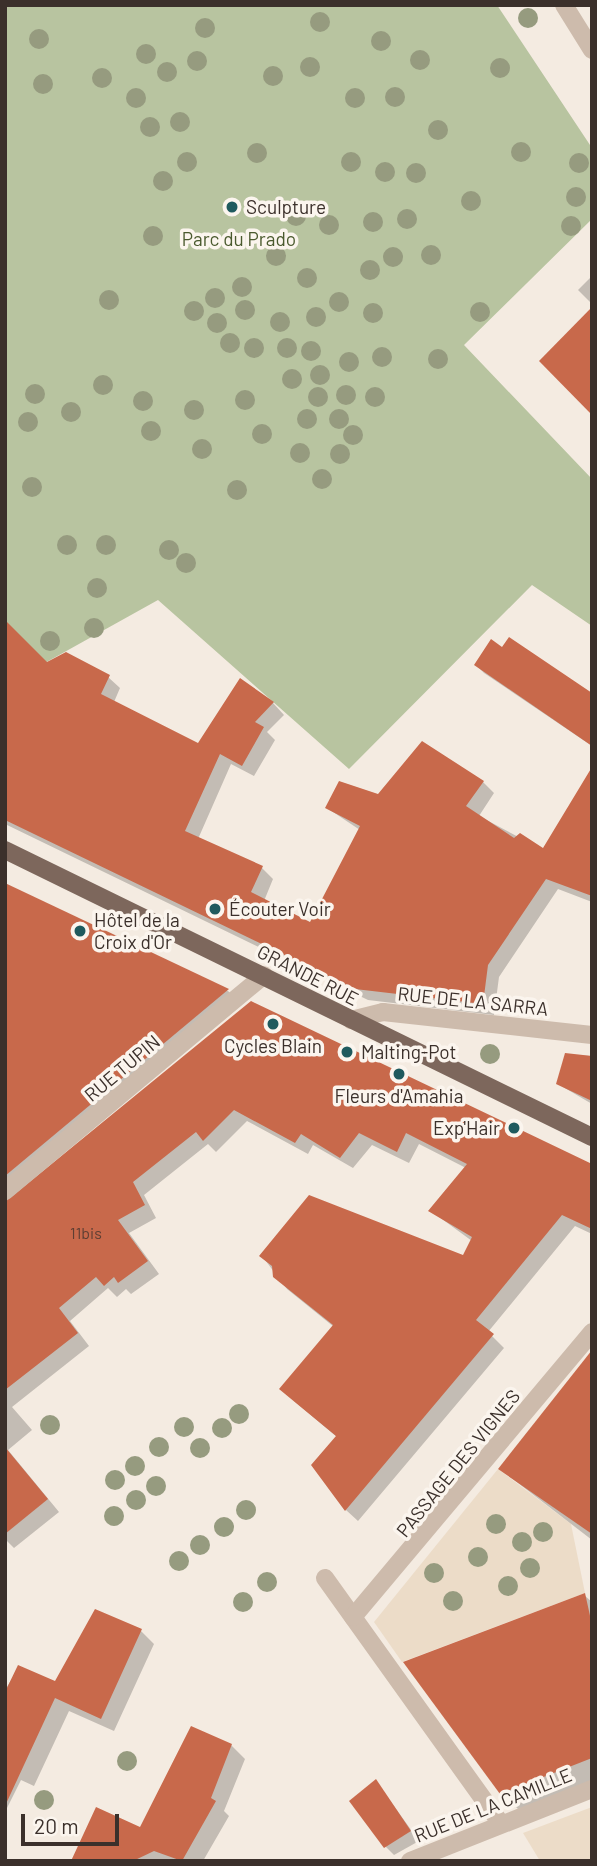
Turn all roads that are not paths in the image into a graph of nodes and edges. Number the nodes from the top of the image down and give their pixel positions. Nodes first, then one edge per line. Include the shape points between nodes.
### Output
1 (564, 5) edge
2 (592, 50) edge
3 (5, 850) edge
4 (264, 975) junction
5 (351, 1020) junction
6 (592, 1035) edge
7 (592, 1137) edge
8 (5, 1191) edge
9 (592, 1332) edge
10 (325, 1578) dead end
11 (353, 1617) junction
12 (592, 1789) edge
13 (501, 1824) junction
14 (410, 1861) edge

1 - 2 street
3 - 4 main road, GRANDE RUE
4 - 5 main road, GRANDE RUE
4 - 8 street, RUE TUPIN
5 - 6 street, RUE DE LA SARRA via 383,1012
5 - 7 main road, GRANDE RUE
9 - 11 street, PASSAGE DES VIGNES
10 - 11 street
11 - 13 street
12 - 13 street, RUE DE LA CAMILLE
13 - 14 street, RUE DE LA CAMILLE

